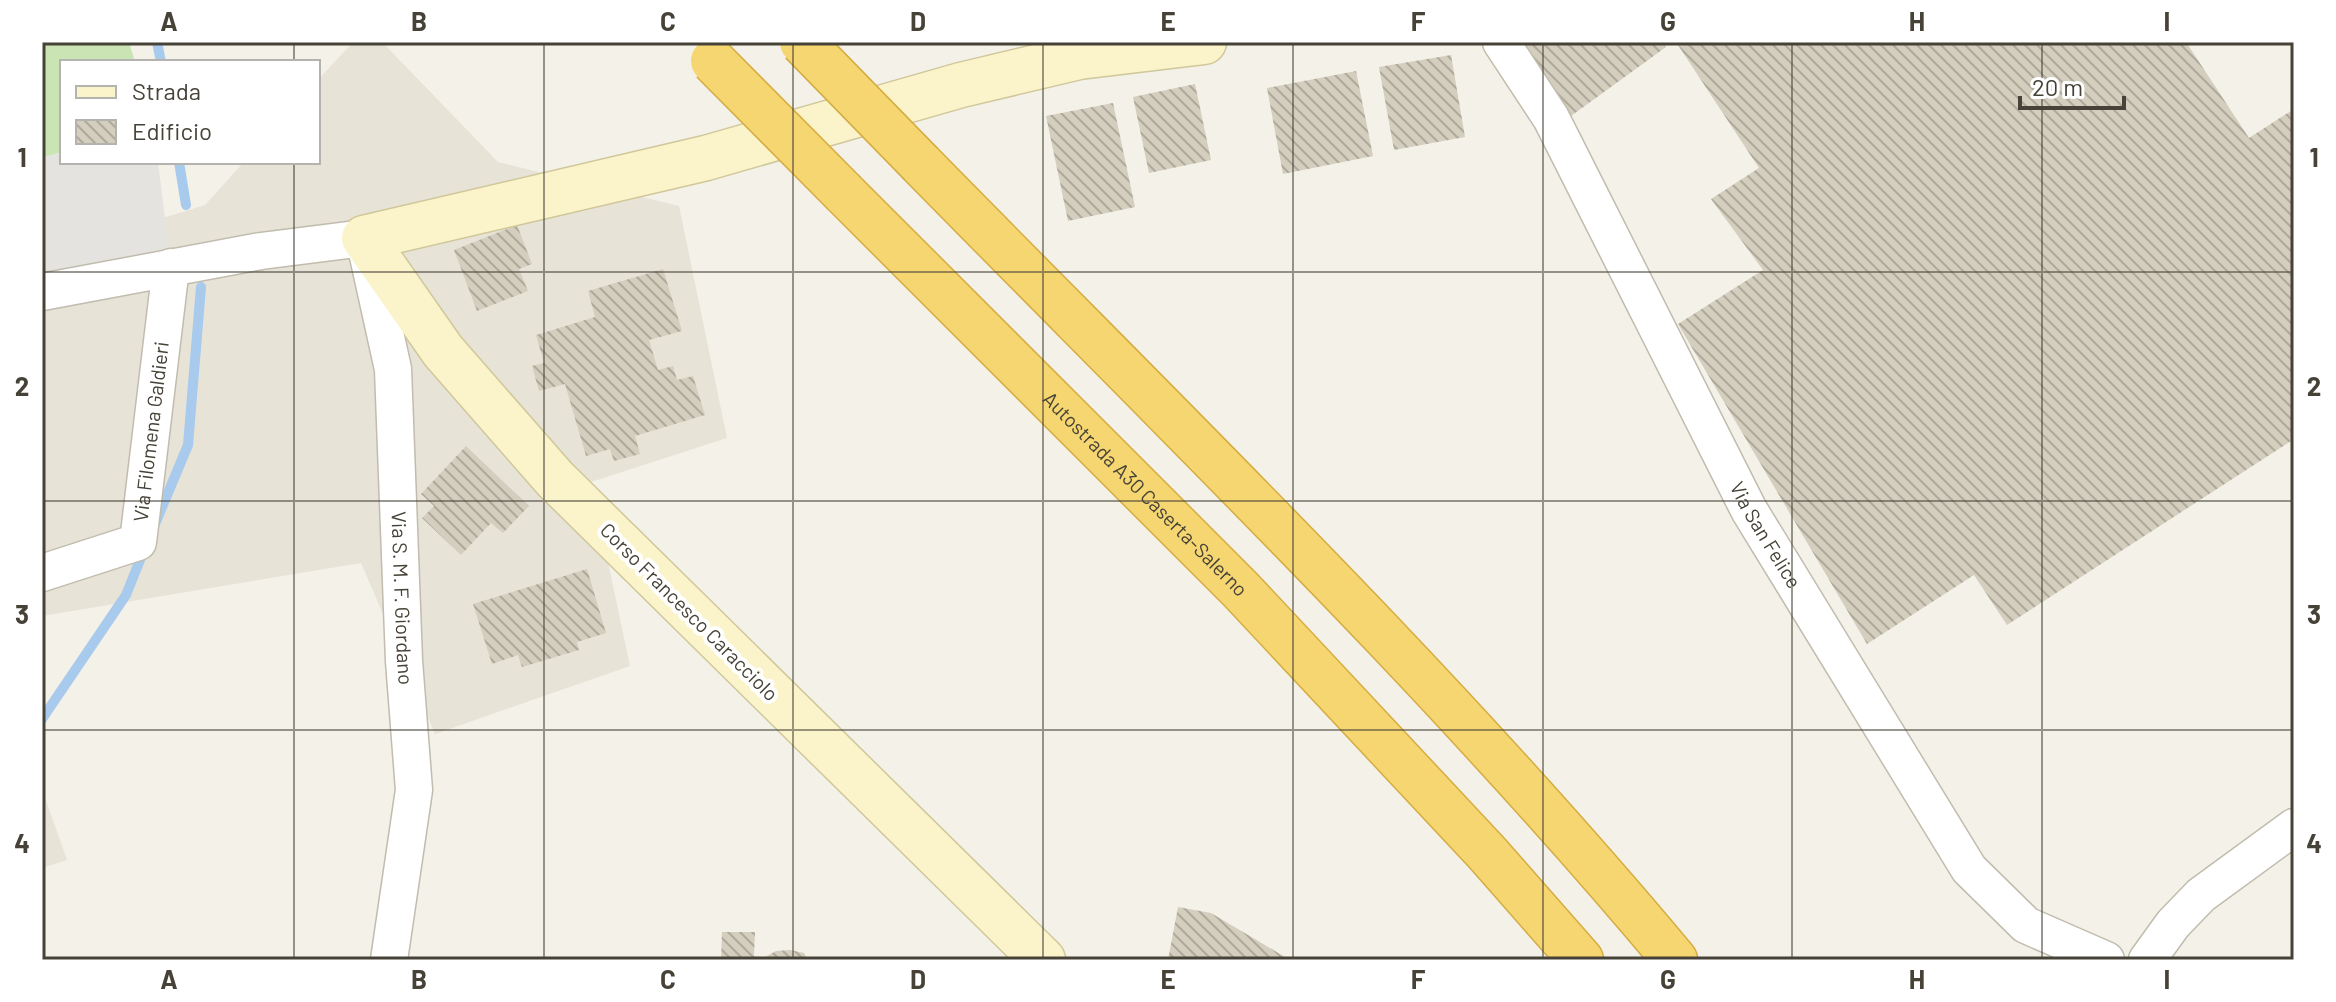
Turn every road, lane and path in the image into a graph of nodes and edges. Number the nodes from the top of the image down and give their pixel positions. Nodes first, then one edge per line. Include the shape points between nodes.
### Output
1 (802, 42) edge
2 (1204, 42) edge
3 (1501, 42) edge
4 (704, 52) edge
5 (364, 238) junction
6 (171, 267) junction
7 (42, 292) edge
8 (42, 573) edge
9 (2294, 827) edge
10 (389, 960) edge
11 (1043, 960) edge
12 (1581, 960) edge
13 (1675, 960) edge
14 (2106, 960) edge
15 (2147, 960) edge

1 - 13 highway, bridge via 1512,771
2 - 5 street via 1079,57 706,158
3 - 14 street, Via San Felice via 1551,118 1749,510 1969,869 2026,925
4 - 12 highway, Autostrada A30 Caserta-Salerno, bridge via 1240,589
5 - 6 street
5 - 10 street, Via S. M. F. Giordano via 393,369 414,790
5 - 11 street, Corso Francesco Caracciolo via 443,351 555,479
6 - 7 street
6 - 8 street, Via Filomena Galdieri via 138,542
9 - 15 street via 2201,895

